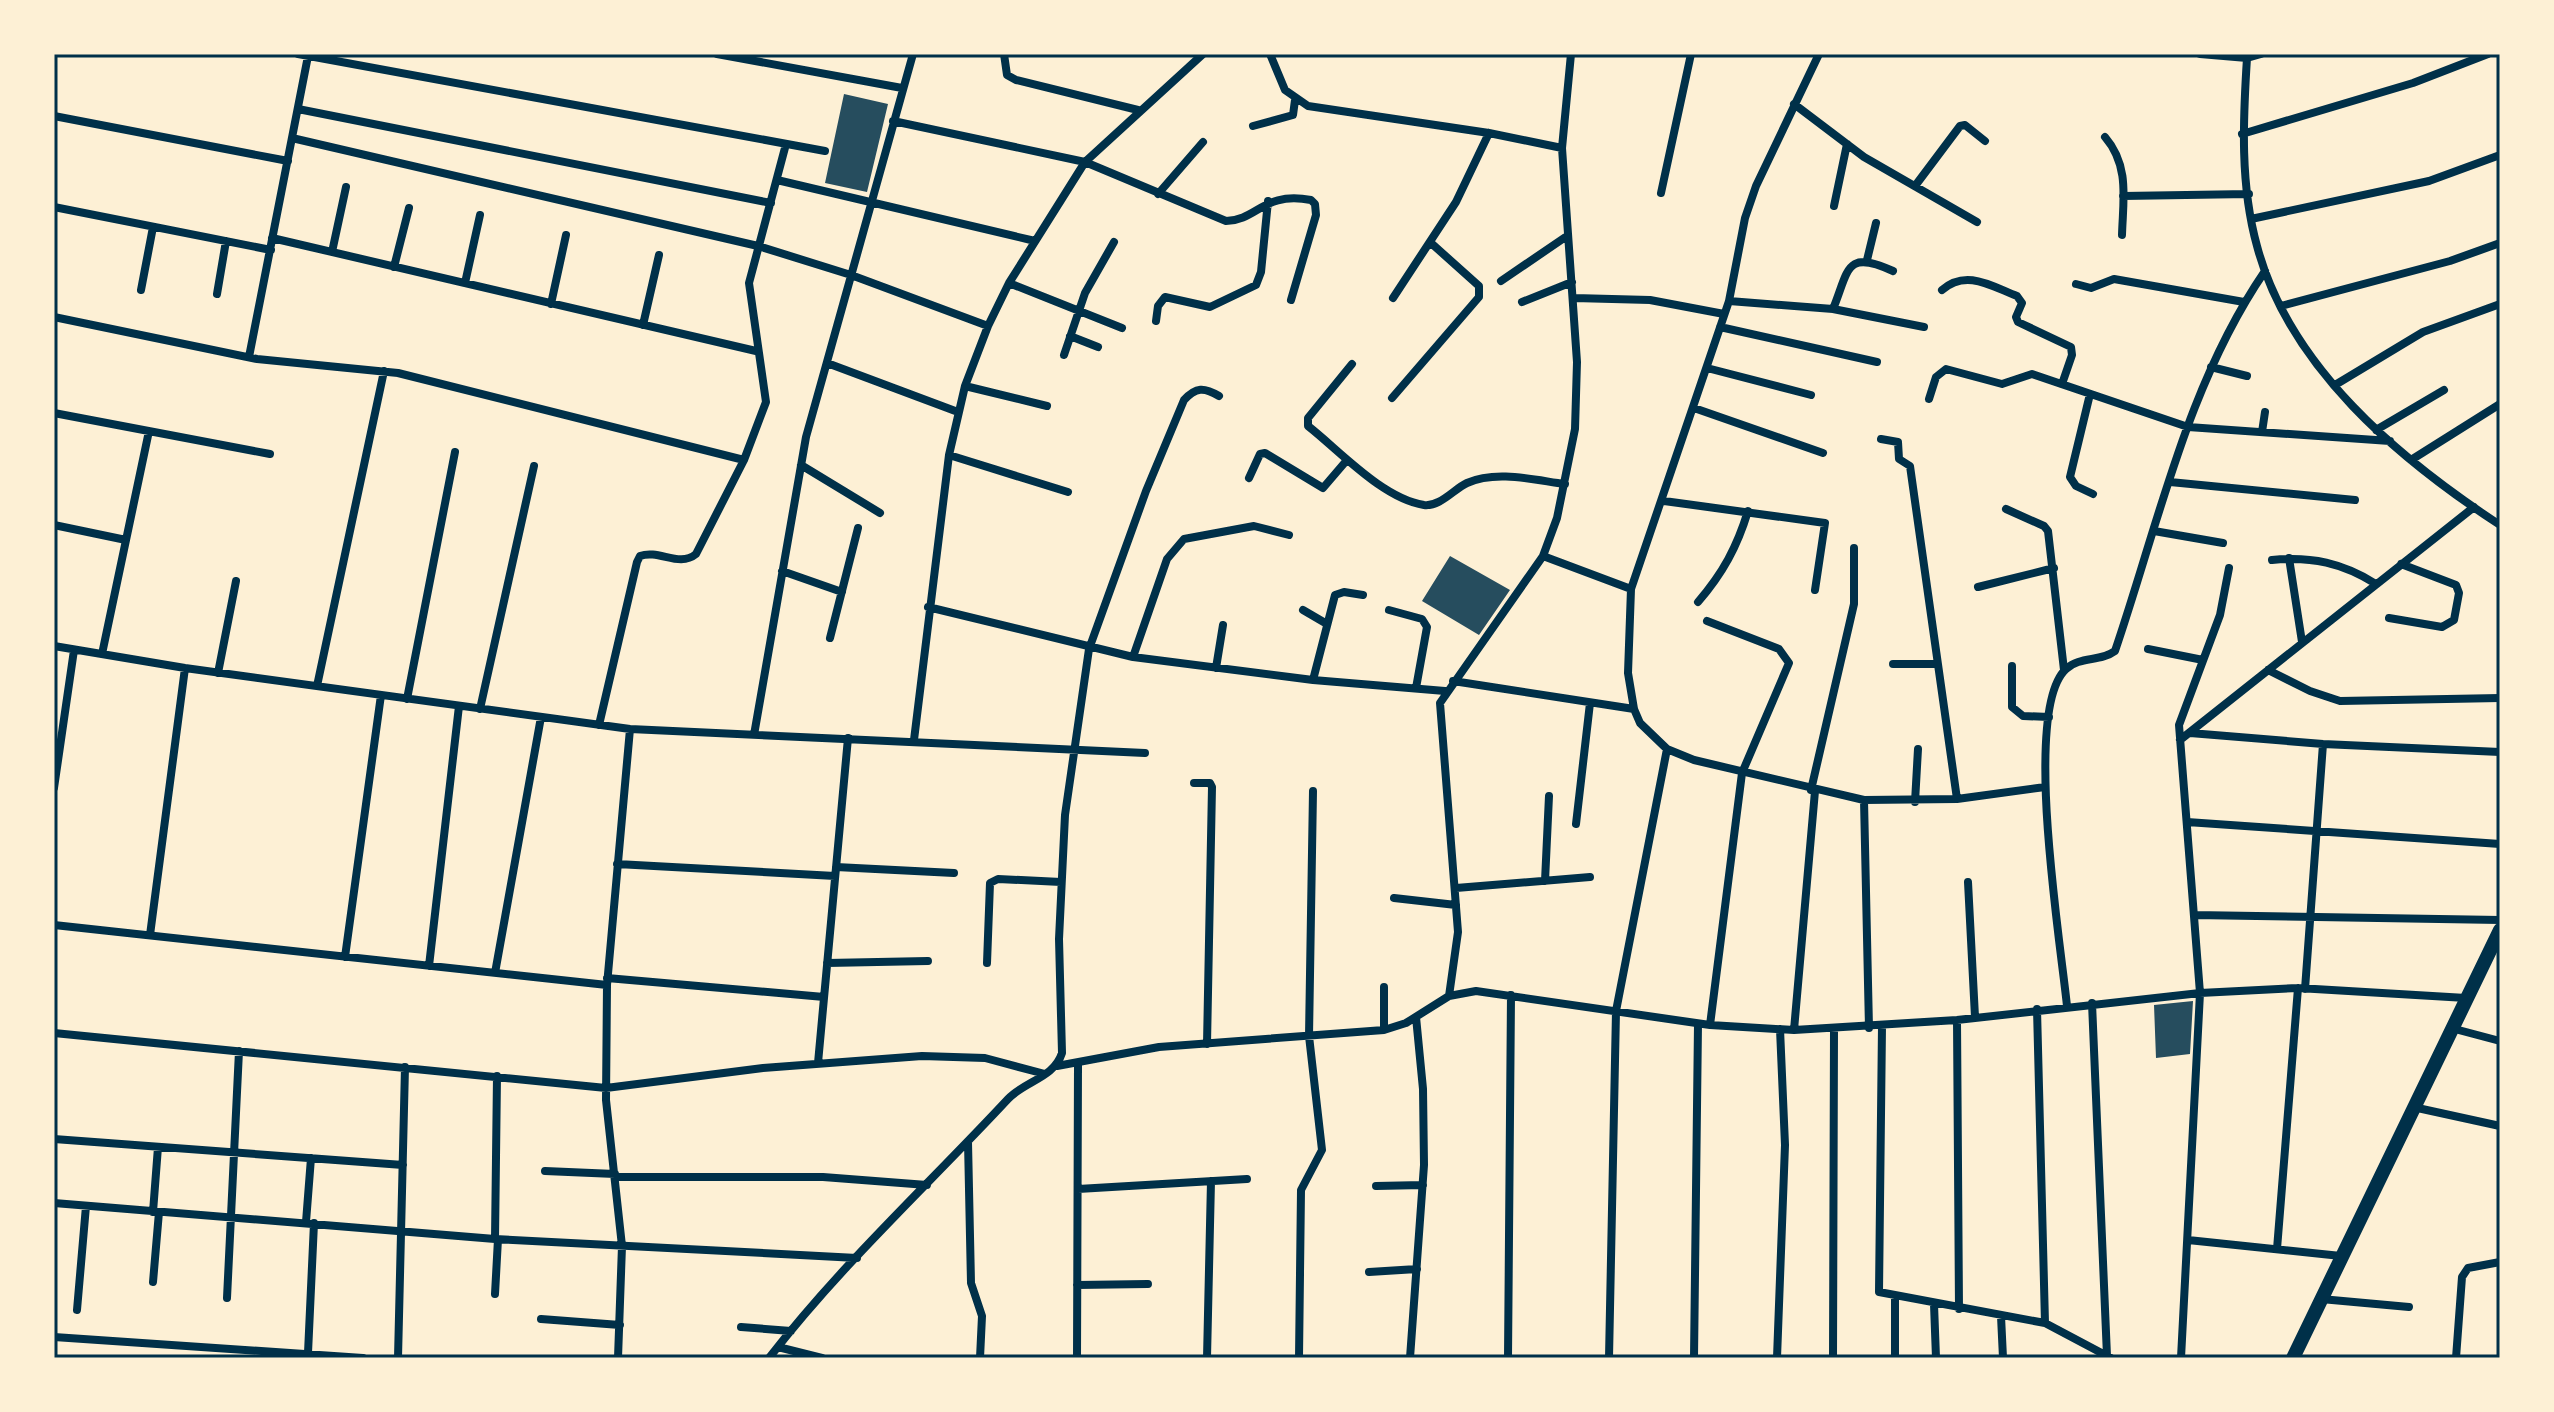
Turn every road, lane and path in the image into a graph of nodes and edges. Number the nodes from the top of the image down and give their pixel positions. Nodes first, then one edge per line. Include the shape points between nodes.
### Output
1 (298, 54) edge
2 (717, 54) edge
3 (792, 54) edge
4 (913, 54) edge
5 (1004, 54) edge
6 (1203, 54) edge
7 (1270, 54) edge
8 (1571, 54) edge
9 (1691, 54) edge
10 (1819, 54) edge
11 (2200, 54) edge
12 (2261, 54) edge
13 (2488, 54) edge
14 (308, 56) junction
15 (2247, 58) junction
16 (789, 67) junction
17 (902, 88) junction
18 (1295, 100) junction
19 (1794, 104) junction
20 (298, 109) junction
21 (1138, 110) junction
22 (54, 116) edge
23 (893, 121) junction
24 (1253, 126) dead end
25 (1489, 133) junction
26 (2242, 134) junction
27 (2105, 137) dead end
28 (292, 138) junction
29 (1985, 141) dead end
30 (1203, 142) dead end
31 (786, 144) junction
32 (1847, 144) junction
33 (1562, 148) junction
34 (825, 151) dead end
35 (2500, 155) edge
36 (288, 161) junction
37 (1085, 162) junction
38 (777, 180) junction
39 (1915, 186) junction
40 (346, 187) dead end
41 (1661, 193) dead end
42 (1158, 194) junction
43 (2249, 194) junction
44 (2123, 196) junction
45 (1268, 201) junction
46 (771, 203) junction
47 (871, 203) junction
48 (1834, 206) dead end
49 (54, 207) edge
50 (409, 208) dead end
51 (480, 215) dead end
52 (2251, 219) junction
53 (1977, 222) dead end
54 (1876, 223) dead end
55 (153, 227) junction
56 (566, 235) dead end
57 (2122, 235) dead end
58 (1567, 236) junction
59 (272, 238) junction
60 (226, 241) junction
61 (1035, 241) junction
62 (1114, 242) dead end
63 (1431, 243) junction
64 (2500, 243) edge
65 (758, 246) junction
66 (271, 250) junction
67 (332, 252) junction
68 (659, 255) dead end
69 (1867, 260) junction
70 (394, 267) junction
71 (1893, 271) dead end
72 (2265, 271) junction
73 (851, 275) junction
74 (1501, 281) dead end
75 (1572, 282) junction
76 (465, 283) junction
77 (1009, 283) junction
78 (2076, 284) dead end
79 (141, 290) dead end
80 (1942, 290) dead end
81 (217, 294) dead end
82 (1393, 298) dead end
83 (1574, 298) junction
84 (1291, 300) dead end
85 (1729, 301) junction
86 (1522, 302) dead end
87 (2244, 302) junction
88 (551, 304) junction
89 (2500, 304) edge
90 (2281, 306) junction
91 (1833, 309) junction
92 (1078, 311) junction
93 (1724, 314) junction
94 (54, 317) edge
95 (1156, 321) dead end
96 (643, 325) junction
97 (988, 326) junction
98 (1720, 327) junction
99 (1924, 327) dead end
100 (1122, 328) dead end
101 (1070, 336) junction
102 (1098, 347) dead end
103 (756, 351) junction
104 (1064, 355) dead end
105 (249, 357) junction
106 (1877, 362) dead end
107 (827, 363) junction
108 (1352, 364) dead end
109 (2211, 367) junction
110 (1707, 368) junction
111 (384, 371) junction
112 (2247, 376) dead end
113 (2062, 384) junction
114 (2335, 385) junction
115 (965, 386) junction
116 (2444, 390) dead end
117 (2090, 394) junction
118 (1811, 395) dead end
119 (1219, 396) dead end
120 (1392, 398) dead end
121 (1929, 399) dead end
122 (2500, 404) edge
123 (1047, 406) dead end
124 (1694, 408) junction
125 (958, 412) junction
126 (2265, 412) dead end
127 (54, 413) edge
128 (2188, 427) junction
129 (2376, 430) junction
130 (149, 431) junction
131 (2262, 432) junction
132 (1881, 439) dead end
133 (2390, 441) junction
134 (455, 452) dead end
135 (1823, 453) dead end
136 (270, 454) dead end
137 (949, 455) junction
138 (744, 460) junction
139 (1347, 460) junction
140 (2411, 460) junction
141 (801, 465) junction
142 (534, 466) dead end
143 (1249, 478) dead end
144 (2170, 482) junction
145 (1565, 484) junction
146 (1068, 492) dead end
147 (2093, 494) dead end
148 (2355, 500) dead end
149 (1664, 501) junction
150 (2474, 507) junction
151 (2006, 509) dead end
152 (1748, 511) junction
153 (880, 513) dead end
154 (2500, 513) edge
155 (2490, 518) junction
156 (54, 525) edge
157 (2500, 525) edge
158 (858, 528) dead end
159 (2154, 531) junction
160 (1289, 535) dead end
161 (126, 540) junction
162 (2223, 543) dead end
163 (1854, 548) dead end
164 (1543, 556) junction
165 (2289, 558) junction
166 (2272, 560) dead end
167 (2401, 564) junction
168 (2054, 568) junction
169 (2229, 568) dead end
170 (782, 571) junction
171 (236, 581) dead end
172 (2376, 584) junction
173 (1978, 587) dead end
174 (1631, 589) junction
175 (1815, 590) dead end
176 (842, 592) junction
177 (1363, 595) dead end
178 (1698, 602) dead end
179 (928, 607) junction
180 (1303, 610) dead end
181 (1389, 610) dead end
182 (2389, 618) dead end
183 (1707, 621) dead end
184 (1327, 624) junction
185 (1223, 625) dead end
186 (830, 638) dead end
187 (2302, 642) junction
188 (54, 646) edge
189 (1089, 649) junction
190 (2148, 649) dead end
191 (74, 650) junction
192 (102, 654) junction
193 (1133, 657) junction
194 (2203, 660) junction
195 (1893, 664) dead end
196 (1937, 664) junction
197 (2012, 666) dead end
198 (185, 668) junction
199 (1216, 668) junction
200 (2064, 670) junction
201 (2268, 670) junction
202 (218, 673) junction
203 (1313, 680) junction
204 (1453, 681) junction
205 (317, 686) junction
206 (1416, 688) junction
207 (1445, 691) junction
208 (381, 695) junction
209 (2500, 698) edge
210 (407, 699) junction
211 (1590, 703) junction
212 (459, 706) junction
213 (480, 709) junction
214 (1634, 709) junction
215 (541, 717) junction
216 (2049, 717) junction
217 (599, 725) junction
218 (630, 729) junction
219 (2189, 732) junction
220 (754, 735) junction
221 (848, 738) junction
222 (914, 740) junction
223 (2180, 740) junction
224 (2323, 744) junction
225 (1073, 748) junction
226 (1667, 749) junction
227 (1918, 749) dead end
228 (2500, 752) edge
229 (1145, 753) dead end
230 (1742, 773) junction
231 (1194, 783) dead end
232 (2045, 787) junction
233 (54, 788) edge
234 (1813, 790) junction
235 (1313, 791) dead end
236 (1549, 796) dead end
237 (1957, 799) junction
238 (1864, 800) junction
239 (1915, 802) junction
240 (2187, 822) junction
241 (1576, 824) dead end
242 (2317, 832) junction
243 (2500, 844) edge
244 (617, 864) junction
245 (835, 872) junction
246 (954, 873) dead end
247 (1590, 877) dead end
248 (1545, 881) junction
249 (1061, 882) junction
250 (1968, 882) dead end
251 (1456, 888) junction
252 (1394, 898) dead end
253 (1456, 905) junction
254 (2194, 915) junction
255 (2311, 917) junction
256 (2500, 920) edge
257 (54, 925) edge
258 (2500, 931) edge
259 (150, 935) junction
260 (345, 957) junction
261 (928, 961) dead end
262 (827, 963) junction
263 (987, 963) dead end
264 (429, 966) junction
265 (495, 973) junction
266 (607, 982) junction
267 (1384, 987) dead end
268 (2302, 988) junction
269 (2200, 993) junction
270 (1511, 995) junction
271 (1449, 996) junction
272 (824, 997) junction
273 (2466, 998) junction
274 (2092, 1003) junction
275 (2067, 1006) junction
276 (2037, 1009) junction
277 (1616, 1011) junction
278 (1416, 1017) junction
279 (1975, 1017) junction
280 (1957, 1020) junction
281 (1698, 1024) junction
282 (1710, 1025) junction
283 (1882, 1026) junction
284 (1869, 1028) junction
285 (2451, 1028) junction
286 (1780, 1029) junction
287 (1834, 1029) junction
288 (1384, 1030) junction
289 (1794, 1030) junction
290 (54, 1033) edge
291 (1309, 1036) junction
292 (2500, 1041) edge
293 (1207, 1044) junction
294 (239, 1051) junction
295 (818, 1063) junction
296 (1078, 1064) junction
297 (1057, 1066) junction
298 (405, 1067) junction
299 (1045, 1074) junction
300 (497, 1076) junction
301 (606, 1088) junction
302 (2413, 1107) junction
303 (2500, 1126) edge
304 (54, 1139) edge
305 (968, 1142) junction
306 (158, 1147) junction
307 (233, 1152) junction
308 (311, 1158) junction
309 (403, 1165) junction
310 (545, 1171) dead end
311 (615, 1176) junction
312 (1247, 1179) dead end
313 (1211, 1181) junction
314 (927, 1185) junction
315 (1423, 1185) junction
316 (1376, 1186) dead end
317 (1078, 1189) junction
318 (54, 1203) edge
319 (86, 1206) junction
320 (156, 1212) junction
321 (230, 1216) junction
322 (310, 1222) junction
323 (401, 1230) junction
324 (496, 1239) junction
325 (2188, 1240) junction
326 (622, 1246) junction
327 (2277, 1249) junction
328 (2341, 1256) junction
329 (857, 1258) junction
330 (2500, 1262) edge
331 (1417, 1269) junction
332 (1369, 1272) dead end
333 (153, 1282) dead end
334 (1148, 1284) dead end
335 (1077, 1285) junction
336 (495, 1294) dead end
337 (1895, 1297) junction
338 (227, 1298) dead end
339 (2321, 1299) junction
340 (1934, 1304) junction
341 (2409, 1307) dead end
342 (1959, 1309) junction
343 (77, 1310) dead end
344 (2001, 1316) junction
345 (541, 1319) dead end
346 (2045, 1323) junction
347 (620, 1325) junction
348 (741, 1327) dead end
349 (791, 1331) junction
350 (54, 1337) edge
351 (778, 1347) junction
352 (308, 1353) junction
353 (2109, 1357) edge
354 (363, 1358) edge
355 (398, 1358) edge
356 (618, 1358) edge
357 (769, 1358) edge
358 (822, 1358) edge
359 (980, 1358) edge
360 (1077, 1358) edge
361 (1207, 1358) edge
362 (1299, 1358) edge
363 (1410, 1358) edge
364 (1508, 1358) edge
365 (1609, 1358) edge
366 (1694, 1358) edge
367 (1777, 1358) edge
368 (1833, 1358) edge
369 (1895, 1358) edge
370 (1936, 1358) edge
371 (2003, 1358) edge
372 (2181, 1358) edge
373 (2293, 1358) edge
374 (2456, 1358) edge

1 - 14 street
2 - 16 street
3 - 16 street
4 - 17 street
5 - 21 street via 1007,75 1016,80
6 - 21 street
7 - 18 street via 1285,90
8 - 33 street
9 - 41 street
10 - 19 street
11 - 15 street
12 - 15 street
13 - 26 street via 2413,83
14 - 20 street
14 - 31 street
15 - 26 street
16 - 17 street
17 - 23 street
18 - 24 street via 1291,116
18 - 25 street
19 - 32 street
19 - 85 street via 1745,218
20 - 28 street
20 - 46 street
21 - 37 street
22 - 36 street
23 - 37 street
23 - 47 street
25 - 33 street
25 - 63 street
26 - 43 street
27 - 44 street via 2119,152
28 - 36 street
28 - 65 street
29 - 39 street via 1960,126
30 - 42 street
31 - 34 street
31 - 38 street
32 - 39 street
32 - 48 street
33 - 58 street
35 - 52 street via 2429,181
36 - 59 street
37 - 42 street
37 - 61 street
38 - 46 street
38 - 47 street
39 - 53 street
40 - 67 street
42 - 45 street via 1226,221
43 - 44 street
43 - 52 street
44 - 57 street
45 - 84 street via 1305,198 1315,204
45 - 95 street via 1256,285 1210,307 1165,297
46 - 65 street
47 - 61 street
47 - 73 street
49 - 55 street
50 - 70 street
51 - 76 street
52 - 72 street
54 - 69 street
55 - 60 street
55 - 79 street
56 - 88 street
58 - 74 street
58 - 75 street
59 - 66 street
59 - 67 street
60 - 66 street
60 - 81 street
61 - 77 street
62 - 92 street
63 - 82 street
63 - 120 street via 1479,286 1479,297
64 - 90 street
65 - 73 street
65 - 103 street via 749,283
66 - 105 street
67 - 70 street
68 - 96 street
69 - 71 street
69 - 91 street via 1850,268
70 - 76 street
72 - 87 street
72 - 90 street
73 - 97 street
73 - 107 street
75 - 83 street
75 - 86 street
76 - 88 street
77 - 92 street
77 - 97 street
78 - 87 street via 2094,288 2114,279
80 - 113 street via 1953,280 1970,278 2017,296 2022,303 2018,322 2071,347
83 - 93 street via 1650,300
83 - 145 street via 1575,429
85 - 91 street
85 - 93 street
87 - 109 street
88 - 96 street
89 - 114 street via 2423,332
90 - 114 street
91 - 99 street
92 - 100 street
92 - 101 street
93 - 98 street
94 - 105 street
96 - 103 street
97 - 115 street
98 - 106 street
98 - 110 street
101 - 102 street
101 - 104 street
103 - 138 street via 767,392
105 - 111 street
107 - 125 street
107 - 141 street
108 - 139 street via 1307,422
109 - 112 street
109 - 128 street
110 - 118 street
110 - 124 street
111 - 138 street
111 - 205 street
113 - 117 street
113 - 121 street via 2032,374 2002,384 1946,369 1936,377
114 - 129 street
115 - 123 street
115 - 125 street
116 - 129 street
117 - 128 street
117 - 147 street via 2070,477
119 - 189 street via 1207,388 1193,390 1184,400
122 - 140 street
124 - 135 street
124 - 149 street
125 - 137 street
126 - 131 street
127 - 130 street
128 - 131 street
128 - 144 street
129 - 133 street
130 - 136 street
130 - 161 street
131 - 133 street
132 - 196 street via 1898,442 1899,459 1910,466
133 - 140 street
134 - 210 street
137 - 146 street
137 - 179 street
138 - 217 street via 693,557 640,556
139 - 143 street via 1323,488 1265,453
139 - 145 street via 1425,505 1481,479
140 - 150 street
141 - 153 street
141 - 170 street
142 - 213 street
144 - 148 street
144 - 159 street
145 - 164 street
149 - 152 street
149 - 174 street
150 - 155 street
150 - 167 street
151 - 168 street via 2047,528
152 - 175 street via 1825,523
152 - 178 street via 1738,545
154 - 155 street
155 - 157 street
156 - 161 street
158 - 176 street
159 - 162 street
159 - 200 street via 2115,651
160 - 193 street via 1254,526 1184,539 1167,559
161 - 192 street
163 - 234 street via 1854,604
164 - 174 street
164 - 204 street
165 - 166 street
165 - 172 street via 2331,563
165 - 187 street
167 - 172 street
167 - 182 street via 2456,585 2454,620 2442,627
168 - 173 street
168 - 200 street
169 - 194 street via 2220,615
170 - 176 street
170 - 220 street
171 - 202 street
172 - 187 street
174 - 214 street via 1629,691
176 - 186 street
177 - 184 street via 1338,592
179 - 189 street
179 - 222 street
180 - 184 street
181 - 206 street via 1422,619 1427,627
183 - 230 street via 1779,649 1789,663
184 - 203 street
185 - 199 street
187 - 201 street
188 - 191 street
189 - 193 street
189 - 225 street
190 - 194 street
191 - 192 street
191 - 233 street
192 - 198 street
193 - 199 street
194 - 223 street via 2182,711
195 - 196 street
196 - 237 street
197 - 216 street via 2012,707 2023,716
198 - 202 street
198 - 259 street
199 - 203 street
200 - 216 street
201 - 209 street via 2340,701
201 - 219 street
202 - 205 street
203 - 206 street
204 - 207 street
204 - 211 street
205 - 208 street
206 - 207 street
207 - 251 street via 1439,719
208 - 210 street
208 - 260 street
210 - 212 street
211 - 214 street
211 - 241 street
212 - 213 street
212 - 264 street
213 - 215 street
214 - 226 street via 1640,723
215 - 217 street
215 - 265 street
216 - 232 street
217 - 218 street
218 - 220 street
218 - 244 street
219 - 223 street
219 - 224 street
220 - 221 street
221 - 222 street
221 - 245 street
222 - 225 street
223 - 240 street
224 - 228 street
224 - 242 street
225 - 229 street
225 - 249 street
226 - 230 street
226 - 277 street
227 - 239 street
230 - 234 street
230 - 282 street
231 - 293 street via 1212,787
232 - 237 street
232 - 275 street
234 - 238 street
234 - 289 street
235 - 291 street
236 - 248 street
237 - 239 street
238 - 239 street
238 - 284 street
240 - 242 street
240 - 254 street
242 - 243 street
242 - 255 street
244 - 245 street
244 - 266 street
245 - 246 street
245 - 262 street
247 - 248 street
248 - 251 street
249 - 263 street via 990,883
249 - 297 street via 1062,1053
250 - 279 street
251 - 253 street
252 - 253 street
253 - 271 street via 1457,948
254 - 255 street
254 - 269 street
255 - 256 street
255 - 268 street
257 - 259 street
258 - 273 street
259 - 260 street
260 - 264 street
261 - 262 street
262 - 272 street
264 - 265 street
265 - 266 street
266 - 272 street
266 - 301 street
267 - 288 street
268 - 269 street
268 - 273 street
268 - 327 street
269 - 274 street
269 - 325 street
270 - 271 street via 1494,991
270 - 277 street
270 - 364 street
271 - 278 street
272 - 295 street
273 - 285 street
274 - 275 street
274 - 353 street
275 - 276 street
276 - 279 street
276 - 346 street
277 - 281 street
277 - 365 street
278 - 288 street
278 - 315 street
279 - 280 street
280 - 283 street
280 - 342 street
281 - 282 street
281 - 366 street
282 - 286 street
283 - 284 street
283 - 337 street via 1879,1292
284 - 287 street
285 - 292 street
285 - 302 street
286 - 289 street
286 - 367 street via 1785,1145
287 - 289 street
287 - 368 street
288 - 291 street
290 - 294 street
291 - 293 street
291 - 362 street via 1322,1150 1304,1179 1300,1202
293 - 296 street via 1131,1051
294 - 298 street
294 - 307 street
295 - 299 street via 953,1055
295 - 301 street
296 - 297 street
296 - 317 street
297 - 299 street
298 - 300 street
298 - 309 street
299 - 305 street via 1012,1095
300 - 301 street
300 - 324 street
301 - 311 street
302 - 303 street
302 - 328 street
304 - 306 street
305 - 314 street
305 - 359 street via 971,1283 982,1316
306 - 307 street
306 - 320 street
307 - 308 street
307 - 321 street
308 - 309 street
308 - 322 street
309 - 323 street
310 - 311 street
311 - 314 street via 823,1177
311 - 326 street
312 - 313 street
313 - 317 street
313 - 361 street
314 - 329 street
315 - 316 street
315 - 331 street
317 - 335 street
318 - 319 street
319 - 320 street
319 - 343 street
320 - 321 street
320 - 333 street
321 - 322 street
321 - 338 street
322 - 323 street
322 - 352 street
323 - 324 street
323 - 355 street
324 - 326 street
324 - 336 street
325 - 327 street
325 - 372 street
326 - 329 street
326 - 347 street
327 - 328 street
328 - 339 street
329 - 349 street
330 - 374 street via 2468,1268 2462,1277
331 - 332 street
331 - 363 street
334 - 335 street
335 - 360 street
337 - 340 street
337 - 369 street
339 - 341 street
339 - 373 street
340 - 342 street
340 - 370 street
342 - 344 street
344 - 346 street
344 - 371 street
345 - 347 street
346 - 353 street
347 - 356 street
348 - 349 street
349 - 351 street
350 - 352 street
351 - 357 street
351 - 358 street
352 - 354 street

